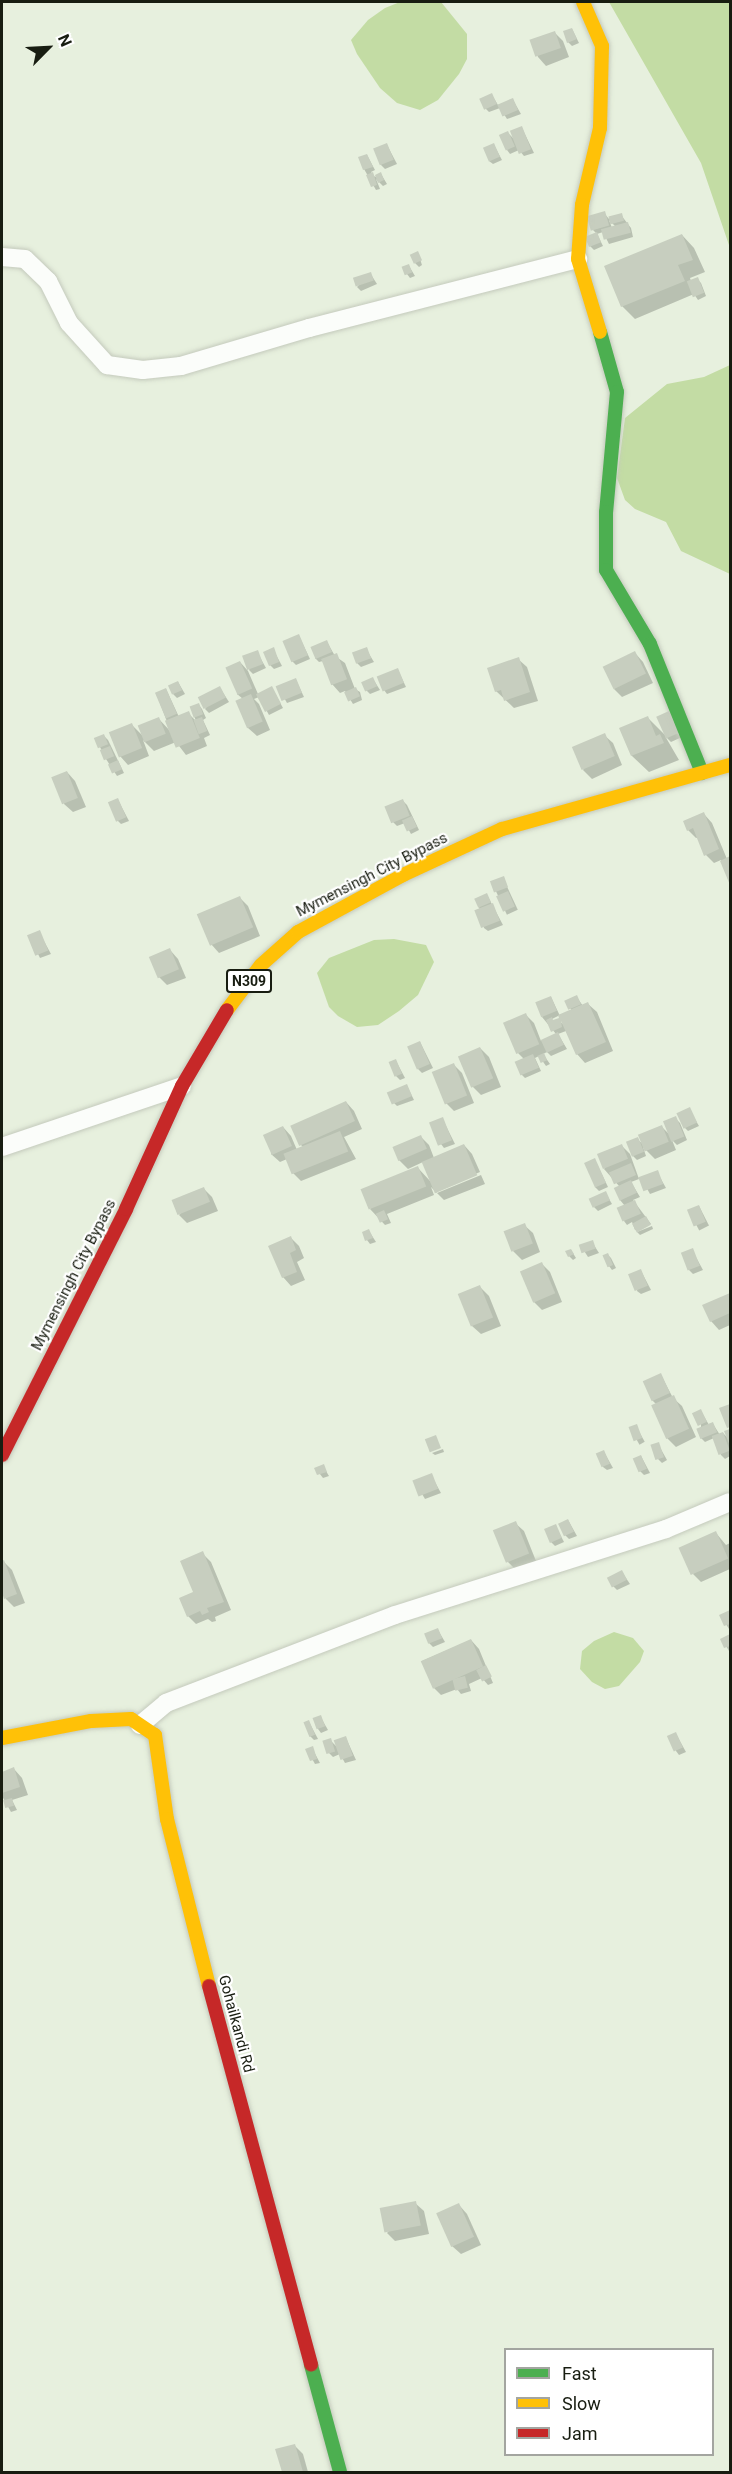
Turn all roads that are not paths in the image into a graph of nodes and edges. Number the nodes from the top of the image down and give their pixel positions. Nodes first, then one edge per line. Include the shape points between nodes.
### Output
1 (583, 2) edge
2 (2, 258) edge
3 (578, 259) junction
4 (730, 765) edge
5 (702, 773) junction
6 (182, 1086) junction
7 (2, 1147) edge
8 (2, 1455) edge
9 (730, 1502) edge
10 (140, 1725) junction
11 (2, 1738) edge
12 (340, 2472) edge

1 - 3 main road via 603,46 600,128 582,205
2 - 3 street via 25,259 48,281 69,323 107,365 143,370 181,366 309,328
3 - 5 main road via 617,392 606,512 606,570 650,644
4 - 5 main road, Mymensingh City Bypass / N309
5 - 6 main road, Mymensingh City Bypass / N309 via 501,829 403,875 298,932 261,964
6 - 7 street
6 - 8 main road, Mymensingh City Bypass / N309 via 126,1209
9 - 10 street via 666,1529 395,1615 166,1703
10 - 11 main road via 131,1719 91,1720
10 - 12 main road, Gohailkandi Rd via 155,1735 167,1820 187,1903

